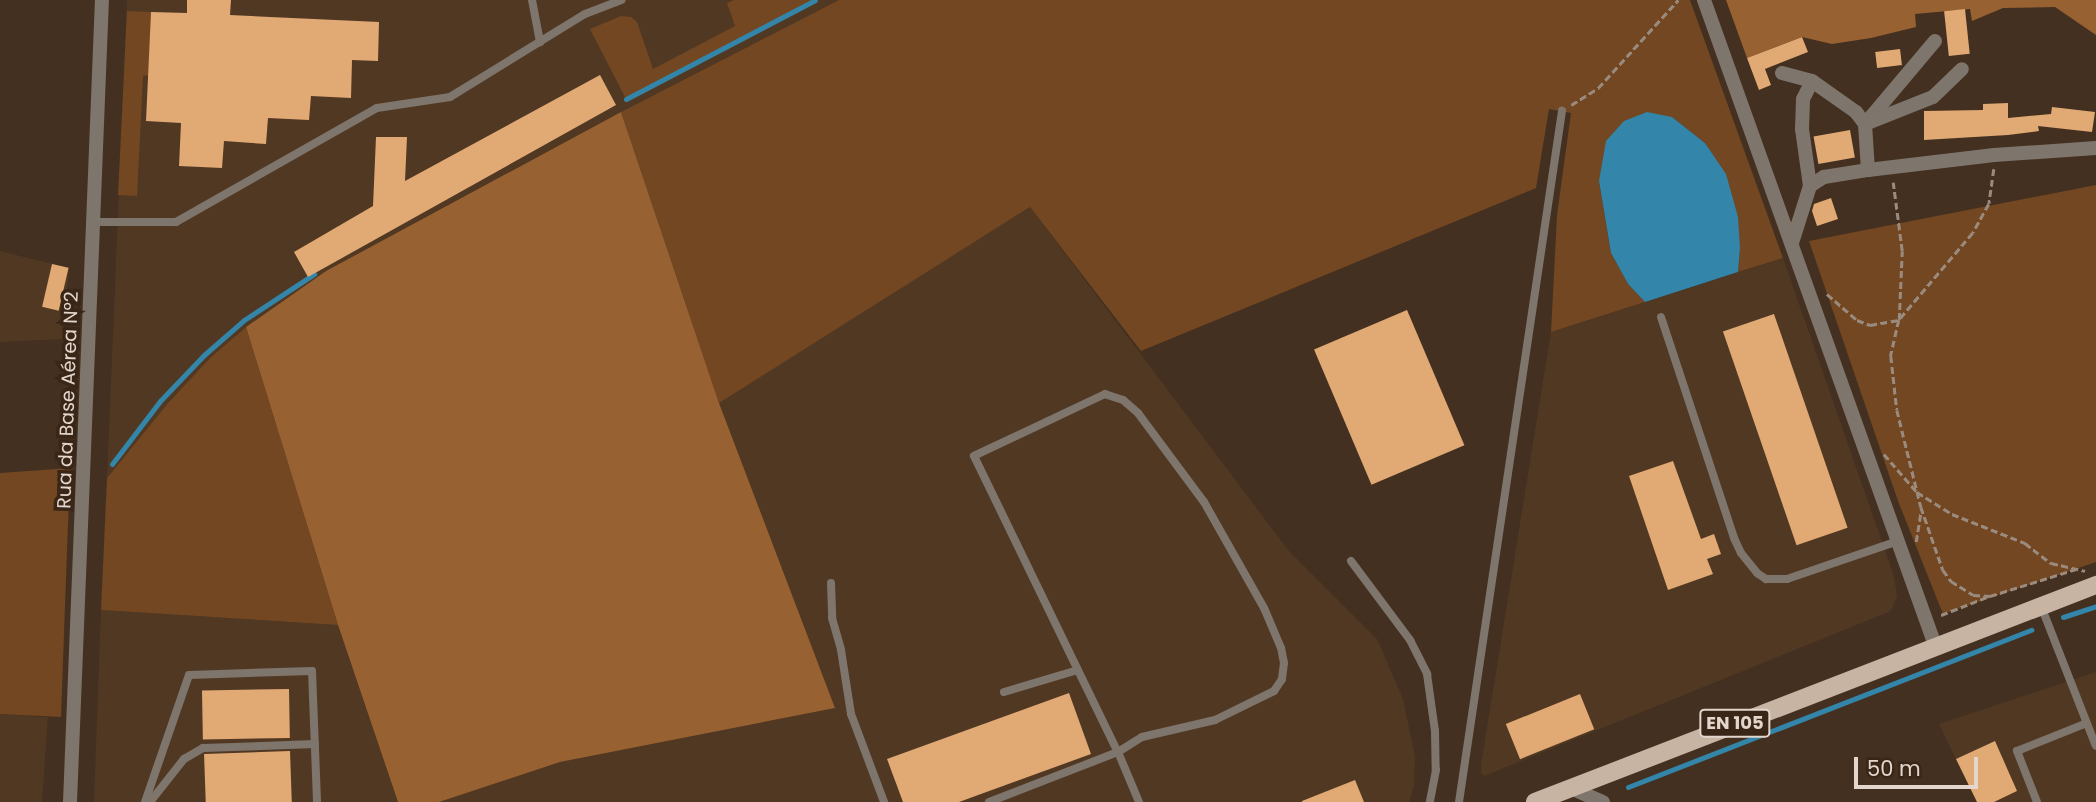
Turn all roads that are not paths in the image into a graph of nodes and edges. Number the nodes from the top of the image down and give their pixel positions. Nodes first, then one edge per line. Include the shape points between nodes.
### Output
1 (102, 0) edge
2 (532, 0) edge
3 (621, 0) edge
4 (1705, 0) edge
5 (1935, 41) dead end
6 (540, 42) junction
7 (1962, 69) dead end
8 (1782, 73) dead end
9 (1812, 81) junction
10 (1562, 111) road end
11 (1865, 124) junction
12 (2096, 148) edge
13 (1868, 170) junction
14 (1810, 186) junction
15 (94, 222) junction
16 (1792, 243) junction
17 (1661, 317) dead end
18 (1898, 541) junction
19 (1351, 561) dead end
20 (2094, 579) edge
21 (831, 583) dead end
22 (2040, 605) junction
23 (1936, 645) junction
24 (1078, 670) junction
25 (1004, 692) dead end
26 (2087, 723) junction
27 (315, 744) junction
28 (2096, 746) edge
29 (1118, 752) junction
30 (1571, 788) junction
31 (70, 802) edge
32 (148, 802) edge
33 (317, 802) edge
34 (884, 802) edge
35 (989, 802) edge
36 (1139, 802) edge
37 (1430, 802) edge
38 (1459, 802) edge
39 (1535, 802) edge
40 (1603, 802) edge
41 (2037, 802) edge

1 - 15 street, Rua da Base Aérea Nº2
2 - 6 lane
3 - 6 lane via 584,14
4 - 16 street
5 - 11 street
6 - 15 lane via 450,97 377,108 176,222
7 - 11 street via 1933,97
8 - 9 street
9 - 11 street via 1856,112
9 - 14 street via 1803,99 1802,129
10 - 38 lane
11 - 13 street
12 - 13 street
13 - 14 street via 1824,177
14 - 16 street
15 - 31 street, Rua da Base Aérea Nº2
16 - 18 street
17 - 18 lane via 1734,538 1757,573 1766,579 1787,579
18 - 23 street
19 - 37 lane via 1410,640 1427,674 1436,731
20 - 22 main road, EN 105
21 - 34 lane via 832,618 851,714
22 - 23 main road, EN 105
22 - 26 lane
23 - 30 main road, EN 105
24 - 25 lane
24 - 29 lane
24 - 29 lane via 974,456 1105,394 1123,400 1138,414 1205,502 1264,608 1284,663 1282,679 1261,698 1215,720 1143,737
26 - 28 lane
26 - 41 lane via 2017,751
27 - 32 lane via 203,748 184,759
27 - 32 lane via 312,671 189,675
27 - 33 lane
29 - 35 lane
29 - 36 lane
30 - 39 main road, EN 105
30 - 40 street

